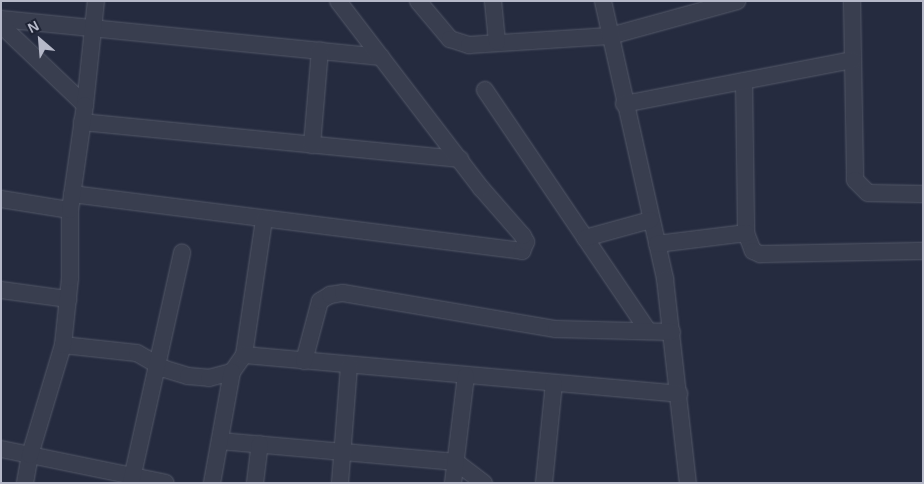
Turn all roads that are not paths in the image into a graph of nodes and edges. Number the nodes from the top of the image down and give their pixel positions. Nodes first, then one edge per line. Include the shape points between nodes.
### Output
1 (96, 1) edge
2 (338, 1) edge
3 (418, 1) edge
4 (493, 1) edge
5 (603, 1) edge
6 (737, 1) edge
7 (852, 1) edge
8 (704, 6) edge
9 (1, 19) edge
10 (1, 25) edge
11 (93, 26) junction
12 (610, 36) junction
13 (498, 42) junction
14 (320, 50) junction
15 (381, 57) junction
16 (853, 60) junction
17 (744, 81) junction
18 (485, 90) dead end
19 (624, 104) junction
20 (85, 105) junction
21 (82, 122) junction
22 (312, 145) junction
23 (460, 159) junction
24 (923, 194) edge
25 (1, 199) edge
26 (71, 202) junction
27 (264, 219) junction
28 (652, 220) junction
29 (746, 233) junction
30 (584, 238) junction
31 (657, 244) junction
32 (923, 251) edge
33 (182, 253) dead end
34 (1, 290) edge
35 (68, 299) junction
36 (648, 332) junction
37 (672, 332) junction
38 (63, 345) junction
39 (244, 355) junction
40 (304, 361) junction
41 (156, 363) junction
42 (349, 366) junction
43 (232, 372) junction
44 (466, 376) junction
45 (554, 383) junction
46 (679, 394) junction
47 (220, 441) junction
48 (260, 444) junction
49 (1, 449) edge
50 (344, 452) junction
51 (30, 455) junction
52 (456, 462) junction
53 (132, 479) edge
54 (25, 483) edge
55 (166, 483) edge
56 (212, 483) edge
57 (255, 483) edge
58 (340, 483) edge
59 (453, 483) edge
60 (484, 483) edge
61 (544, 483) edge
62 (688, 483) edge

1 - 11 street
2 - 15 street
3 - 13 street via 450,39 470,45
4 - 13 street
5 - 12 street
6 - 8 street
7 - 16 street
8 - 12 street
9 - 11 street
10 - 20 street
11 - 14 street
11 - 20 street
12 - 13 street
12 - 19 street
14 - 15 street
14 - 22 street
15 - 23 street
16 - 17 street
16 - 24 street via 855,180 868,193
17 - 19 street
17 - 29 street
18 - 30 street
19 - 28 street
20 - 21 street
21 - 22 street
21 - 26 street
22 - 23 street
23 - 27 street via 523,236 526,242 522,251
25 - 26 street
26 - 27 street
26 - 35 street
27 - 39 street
28 - 30 street
28 - 31 street
29 - 31 street
29 - 32 street via 748,243 760,254
30 - 36 street
31 - 37 street
33 - 41 street
34 - 35 street
35 - 38 street
36 - 37 street
36 - 40 street via 556,329 342,293 330,295 320,302
37 - 46 street
38 - 41 street via 116,349
38 - 51 street
39 - 40 street
39 - 43 street
40 - 42 street
41 - 43 street via 188,376 209,378
41 - 53 street
42 - 44 street
42 - 50 street
43 - 47 street
44 - 45 street
44 - 52 street
45 - 46 street
45 - 61 street
46 - 62 street
47 - 48 street
47 - 56 street
48 - 50 street
48 - 57 street
49 - 51 street
50 - 52 street
50 - 58 street
51 - 53 street
51 - 54 street
52 - 59 street
52 - 60 street
53 - 55 street

